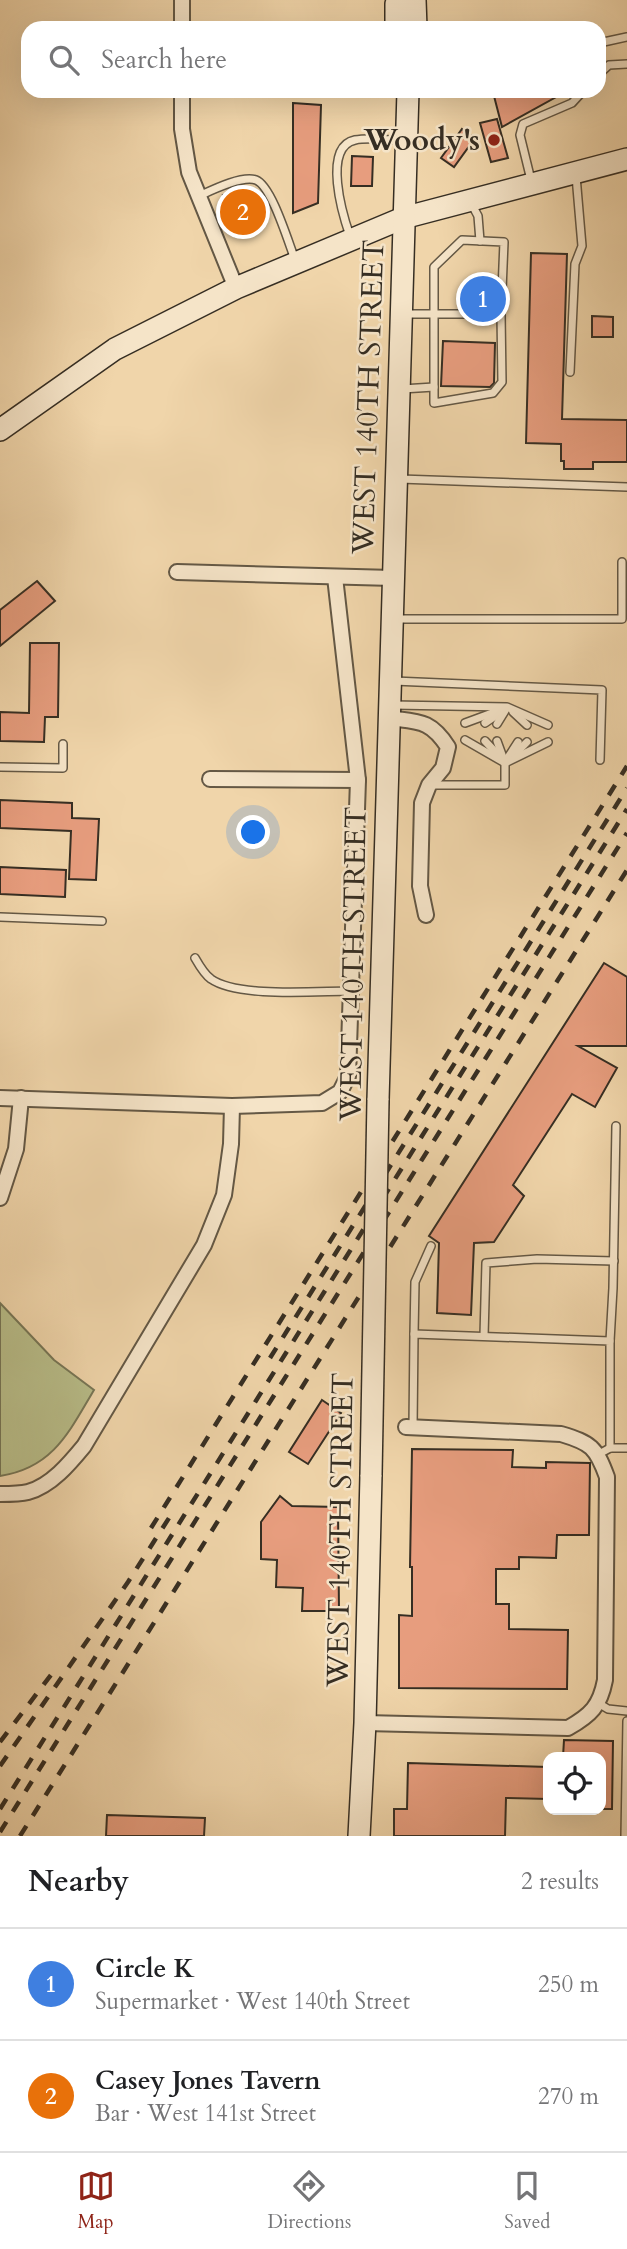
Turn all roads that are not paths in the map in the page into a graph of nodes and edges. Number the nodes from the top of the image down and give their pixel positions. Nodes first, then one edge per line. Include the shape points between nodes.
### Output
1 (182, 0) edge
2 (399, 0) edge
3 (415, 0) edge
4 (182, 21) edge
5 (396, 21) edge
6 (416, 21) edge
7 (627, 37) edge
8 (606, 42) edge
9 (627, 64) edge
10 (606, 68) edge
11 (182, 98) edge
12 (408, 98) edge
13 (577, 98) edge
14 (405, 141) junction
15 (627, 159) edge
16 (576, 172) junction
17 (532, 184) junction
18 (198, 196) junction
19 (470, 200) junction
20 (403, 218) junction
21 (351, 240) junction
22 (480, 241) junction
23 (296, 263) junction
24 (236, 288) junction
25 (400, 314) junction
26 (434, 314) junction
27 (501, 314) junction
28 (570, 372) dead end
29 (434, 387) junction
30 (398, 389) junction
31 (0, 430) edge
32 (396, 479) junction
33 (627, 487) edge
34 (622, 562) dead end
35 (177, 572) dead end
36 (334, 577) junction
37 (393, 578) junction
38 (391, 619) junction
39 (389, 681) junction
40 (507, 708) junction
41 (388, 712) junction
42 (470, 723) dead end
43 (485, 723) dead end
44 (497, 724) dead end
45 (518, 724) dead end
46 (537, 724) dead end
47 (527, 725) dead end
48 (548, 725) dead end
49 (485, 740) dead end
50 (469, 741) dead end
51 (497, 741) dead end
52 (517, 741) dead end
53 (527, 742) dead end
54 (537, 742) dead end
55 (548, 742) dead end
56 (63, 744) dead end
57 (600, 760) dead end
58 (505, 763) junction
59 (0, 767) edge
60 (210, 779) dead end
61 (358, 780) junction
62 (429, 785) junction
63 (426, 915) dead end
64 (0, 917) edge
65 (102, 921) dead end
66 (195, 958) dead end
67 (351, 991) junction
68 (0, 1098) edge
69 (21, 1098) junction
70 (232, 1106) junction
71 (616, 1126) dead end
72 (0, 1198) edge
73 (430, 1246) dead end
74 (614, 1261) junction
75 (414, 1334) junction
76 (484, 1336) junction
77 (610, 1340) junction
78 (410, 1427) joint
79 (627, 1448) edge
80 (604, 1451) junction
81 (0, 1494) edge
82 (598, 1703) junction
83 (627, 1711) edge
84 (627, 1721) edge
85 (365, 1723) junction
86 (359, 1836) edge
87 (625, 1836) edge

1 - 4 street
2 - 5 main road
3 - 6 main road
7 - 8 lane
9 - 10 lane
11 - 18 street via 189,172
12 - 14 main road, WEST 140TH STREET
13 - 17 lane via 520,127
14 - 20 main road, WEST 140TH STREET
14 - 21 lane via 353,140 345,144 337,187
15 - 16 main road
16 - 17 main road
16 - 28 lane via 582,246 575,264
17 - 19 main road
18 - 23 lane via 247,179 261,183
18 - 24 street
19 - 20 main road
19 - 22 lane via 478,216
20 - 21 main road
20 - 25 main road, WEST 140TH STREET
21 - 23 main road
22 - 26 lane via 462,240 434,267
22 - 27 lane via 504,242
23 - 24 main road
24 - 31 main road via 115,349
25 - 26 lane
25 - 30 main road, WEST 140TH STREET
26 - 27 lane
26 - 29 lane
27 - 29 lane via 500,387 493,393 434,403
29 - 30 lane
30 - 32 main road, WEST 140TH STREET
32 - 33 lane
32 - 37 main road, WEST 140TH STREET
34 - 38 lane via 622,619
35 - 36 street
36 - 37 street
36 - 61 street
37 - 38 main road, WEST 140TH STREET
38 - 39 main road, WEST 140TH STREET
39 - 41 main road, WEST 140TH STREET
39 - 57 lane via 602,690
40 - 41 lane
40 - 42 lane
40 - 43 lane
40 - 44 lane
40 - 45 lane
40 - 46 lane
40 - 47 lane
40 - 48 lane
41 - 62 street via 424,722 448,747 443,768
41 - 85 main road, WEST 140TH STREET, bridge
49 - 58 lane
50 - 58 lane
51 - 58 lane
52 - 58 lane
53 - 58 lane
54 - 58 lane
55 - 58 lane
56 - 59 lane via 63,768
58 - 62 lane via 505,785
60 - 61 street
61 - 67 street
62 - 63 street via 422,803 420,872
64 - 65 lane
66 - 67 lane via 209,979 223,985
67 - 70 street via 348,1076 340,1092 322,1103
68 - 69 street
69 - 70 street
69 - 72 street via 16,1149
70 - 81 street via 225,1195 198,1257 69,1465 39,1488
71 - 74 lane
73 - 75 lane via 415,1282
74 - 76 lane via 537,1259 486,1264
74 - 77 lane
75 - 76 lane
75 - 78 lane
76 - 77 lane
77 - 80 lane
78 - 80 street via 561,1434
79 - 80 lane
80 - 82 street via 606,1679
82 - 83 lane
82 - 85 street via 586,1718 568,1728
84 - 87 lane
85 - 86 main road, WEST 140TH STREET

